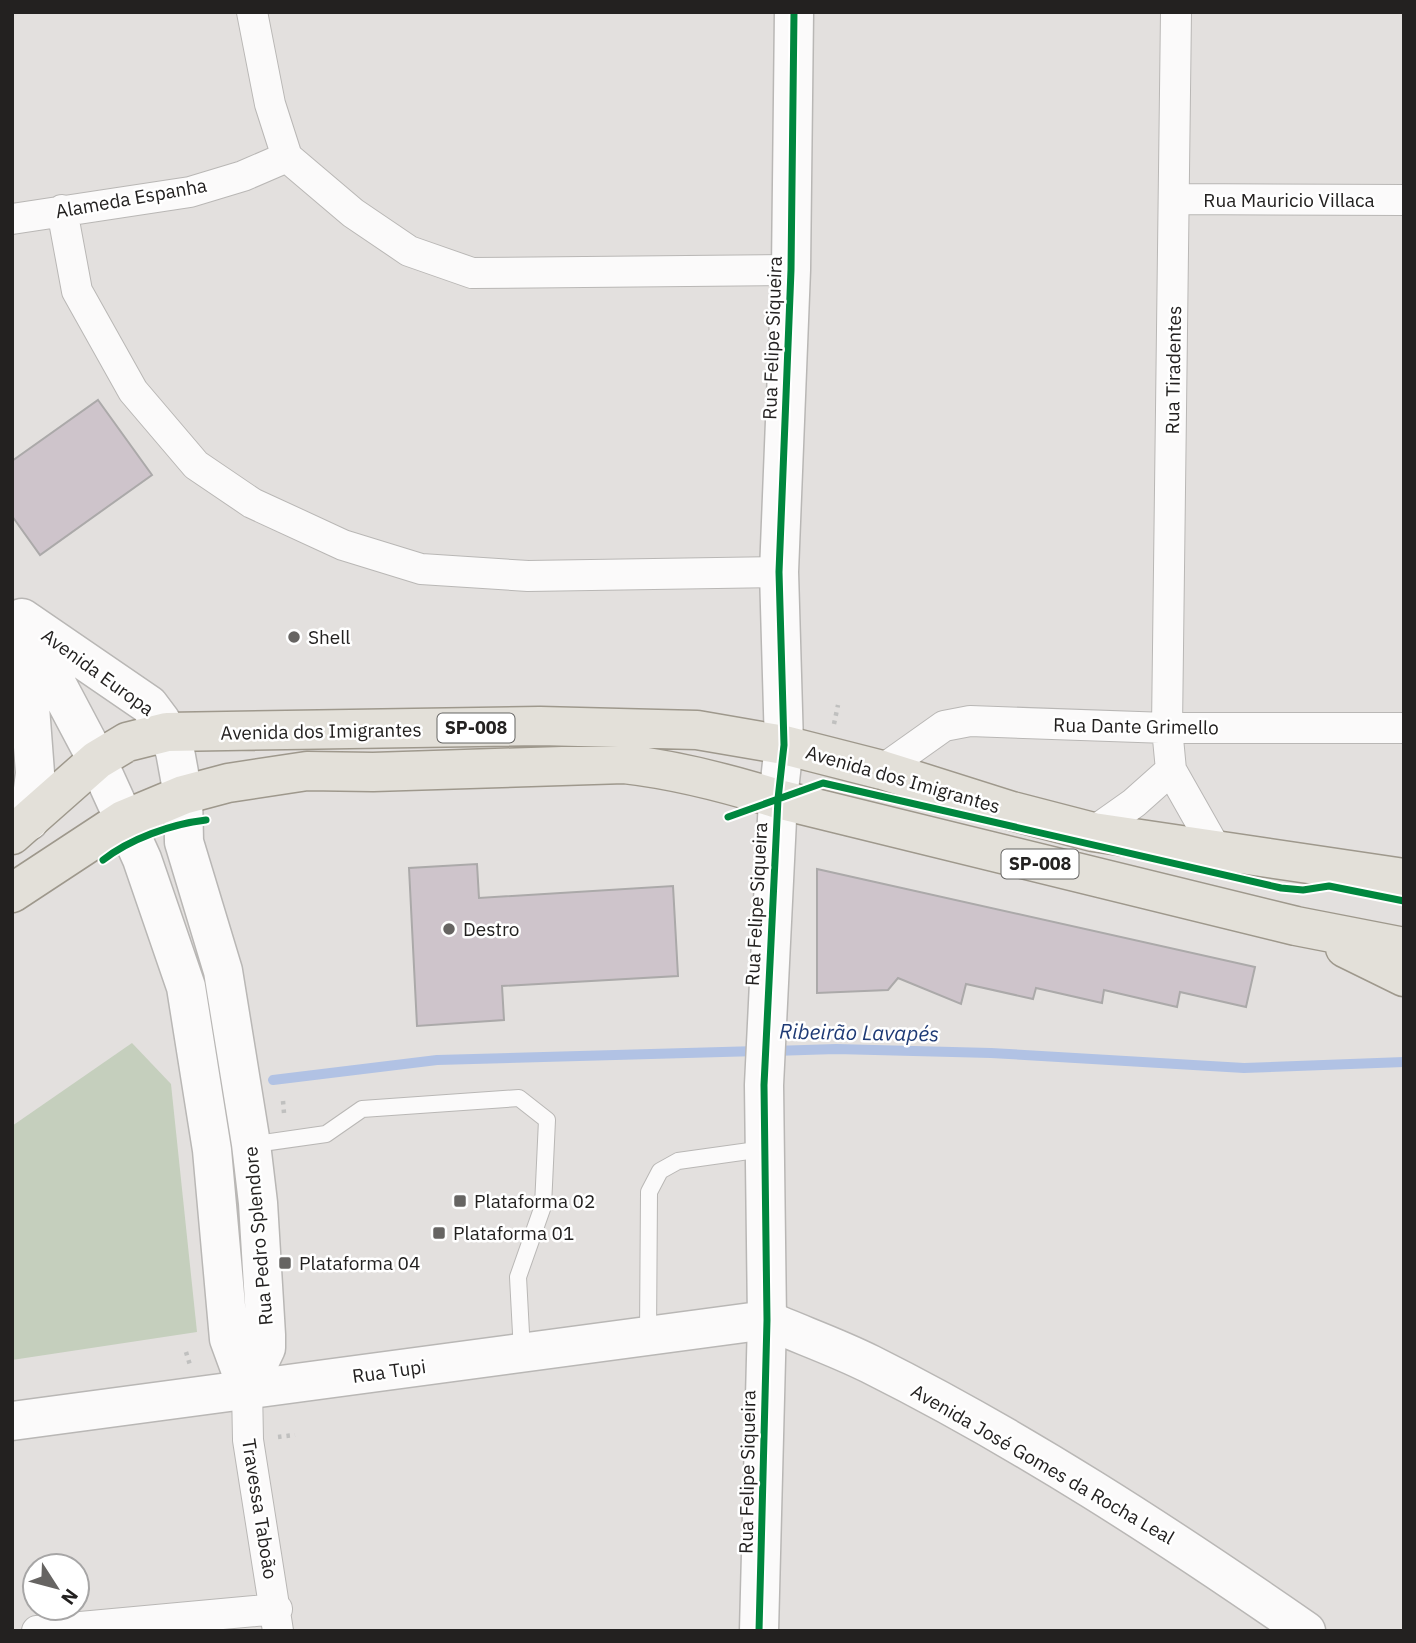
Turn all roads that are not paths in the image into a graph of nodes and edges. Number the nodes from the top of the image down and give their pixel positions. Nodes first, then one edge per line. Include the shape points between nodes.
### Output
1 (252, 12) edge
2 (794, 12) edge
3 (1176, 12) edge
4 (287, 157) junction
5 (1175, 199) junction
6 (1404, 200) edge
7 (62, 210) junction
8 (12, 219) edge
9 (792, 270) junction
10 (779, 572) junction
11 (17, 610) edge
12 (1167, 728) junction
13 (1404, 728) edge
14 (167, 732) junction
15 (784, 745) junction
16 (97, 760) junction
17 (882, 769) junction
18 (1171, 770) junction
19 (183, 795) junction
20 (778, 799) junction
21 (123, 820) junction
22 (21, 828) edge
23 (1093, 832) junction
24 (1218, 853) junction
25 (1404, 864) edge
26 (1349, 872) junction
27 (1404, 878) edge
28 (12, 892) edge
29 (1302, 927) junction
30 (1404, 947) edge
31 (1404, 977) edge
32 (231, 1147) junction
33 (766, 1149) junction
34 (766, 1320) junction
35 (648, 1336) junction
36 (522, 1353) junction
37 (247, 1388) junction
38 (12, 1421) edge
39 (277, 1620) edge
40 (37, 1631) edge
41 (759, 1631) edge
42 (1306, 1631) edge

1 - 4 street via 270,104
2 - 9 street, Rua Felipe Siqueira
3 - 5 street, Rua Tiradentes
4 - 7 street, Alameda Espanha via 190,192
4 - 9 street via 353,213 410,251 472,273
5 - 6 street, Rua Mauricio Villaca
5 - 12 street, Rua Tiradentes
7 - 8 street, Alameda Espanha
7 - 10 street via 77,291 133,391 196,465 252,503 342,545 421,569 528,576
9 - 10 street, Rua Felipe Siqueira
10 - 15 street, Rua Felipe Siqueira
11 - 14 street, Avenida Europa via 149,705
11 - 16 street, Avenida Europa
11 - 22 street, Avenida Europa via 35,773
12 - 13 street, Rua Dante Grimello
12 - 17 street, Rua Dante Grimello via 970,721 944,726
12 - 18 street, Rua Tiradentes
14 - 15 main road, Avenida dos Imigrantes / SP-008 via 540,726 697,730
14 - 16 main road, Avenida dos Imigrantes / SP-008 via 127,742
14 - 19 street, Avenida Europa
15 - 17 main road, Avenida dos Imigrantes / SP-008
15 - 20 street, Rua Felipe Siqueira
16 - 21 street, Avenida Europa
16 - 22 main road, Avenida dos Imigrantes / SP-008
17 - 23 main road, Avenida dos Imigrantes / SP-008
18 - 23 street
18 - 24 street
19 - 20 main road, Avenida dos Imigrantes / SP-008 via 307,771 624,764 665,768
19 - 21 main road, Avenida dos Imigrantes / SP-008
19 - 32 street, Rua Pedro Splendore via 184,842 223,971
20 - 29 main road, Avenida dos Imigrantes / SP-008
20 - 33 street, Rua Felipe Siqueira via 765,1023
21 - 28 main road, Avenida dos Imigrantes / SP-008
21 - 32 street, Rua Pedro Splendore via 142,859 187,987
23 - 24 main road, Avenida dos Imigrantes / SP-008
24 - 26 main road, Avenida dos Imigrantes / SP-008
25 - 26 main road
26 - 27 main road, Avenida dos Imigrantes / SP-008
29 - 30 main road, SP-008
29 - 31 main road
32 - 36 lane via 326,1134 362,1109 519,1098 547,1120 543,1206 518,1277
32 - 37 street, Rua Pedro Splendore via 229,1339
33 - 34 street, Rua Felipe Siqueira
33 - 35 lane via 678,1161 660,1171 649,1192
34 - 35 street, Rua Tupi
34 - 41 street, Rua Felipe Siqueira
34 - 42 street, Avenida José Gomes da Rocha Leal via 869,1363 993,1432 1169,1536
35 - 36 street, Rua Tupi
36 - 37 street, Rua Tupi
37 - 38 street, Rua Tupi
37 - 39 street, Travessa Taboão via 248,1440
39 - 40 street

